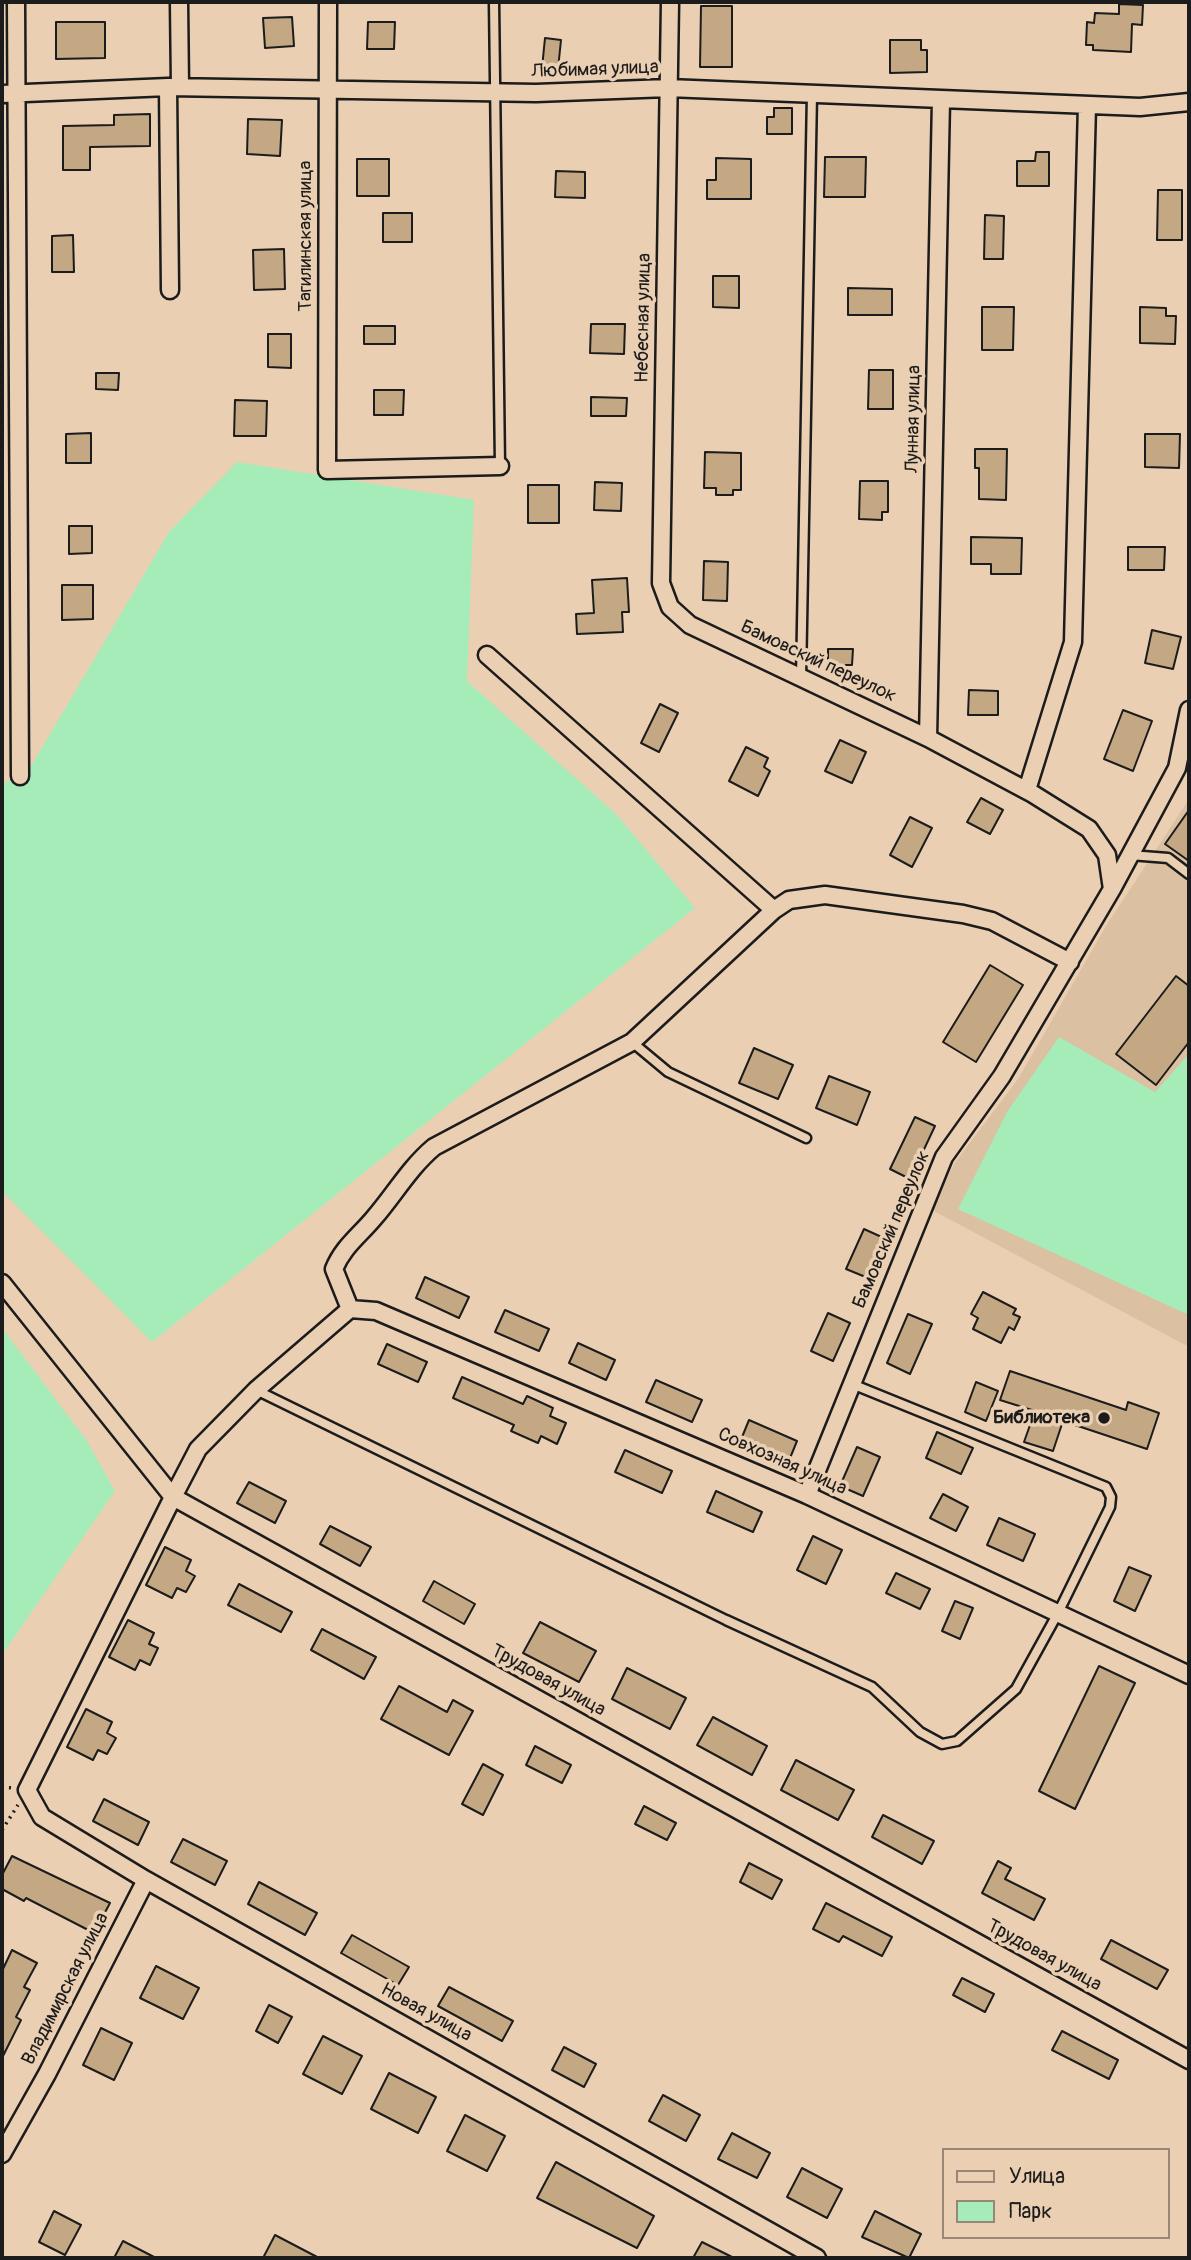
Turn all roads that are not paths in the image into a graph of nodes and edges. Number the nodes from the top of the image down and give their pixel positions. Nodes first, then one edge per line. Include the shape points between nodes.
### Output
1 (16, 2) edge
2 (179, 2) edge
3 (328, 2) edge
4 (494, 2) edge
5 (670, 2) edge
6 (174, 87) junction
7 (668, 88) junction
8 (327, 90) junction
9 (495, 93) junction
10 (9, 94) edge
11 (812, 94) junction
12 (942, 100) junction
13 (1189, 102) edge
14 (1087, 105) junction
15 (170, 290) dead end
16 (10, 351) edge
17 (500, 466) joint
18 (2, 608) edge
19 (19, 608) junction
20 (690, 625) joint
21 (487, 655) dead end
22 (801, 678) junction
23 (1189, 710) edge
24 (928, 738) junction
25 (20, 776) dead end
26 (1027, 790) junction
27 (1130, 855) junction
28 (1189, 874) edge
29 (1112, 889) junction
30 (774, 910) junction
31 (1070, 962) junction
32 (632, 1042) junction
33 (806, 1138) dead end
34 (2, 1283) edge
35 (350, 1309) junction
36 (852, 1384) junction
37 (256, 1390) junction
38 (807, 1495) junction
39 (173, 1497) junction
40 (1058, 1613) junction
41 (1189, 1675) edge
42 (146, 1880) junction
43 (1189, 2060) edge
44 (2, 2154) edge
45 (817, 2258) edge

1 - 10 street
2 - 6 street
3 - 8 street, Тагилинская улица
4 - 9 lane
5 - 7 street, Небесная улица
6 - 8 street, Любимая улица
6 - 10 street, Любимая улица
6 - 15 street
7 - 9 street, Любимая улица
7 - 11 street, Любимая улица
7 - 20 street, Небесная улица via 662,583 670,607
8 - 9 street, Любимая улица
8 - 17 street, Тагилинская улица via 327,470
9 - 17 lane
10 - 16 street
11 - 12 street, Любимая улица
11 - 22 lane
12 - 14 street, Любимая улица
12 - 24 street, Лунная улица
13 - 14 street, Любимая улица via 1140,107
14 - 26 street via 1073,642
16 - 19 street
18 - 19 street
19 - 25 street
20 - 22 street, Бамовский переулок
21 - 30 street
22 - 24 street, Бамовский переулок
23 - 27 street, Бамовский переулок via 1177,768
24 - 26 street, Бамовский переулок
26 - 29 street, Бамовский переулок via 1089,829 1107,855
27 - 28 lane via 1168,858
27 - 29 street, Бамовский переулок
29 - 31 street, Бамовский переулок
30 - 31 street via 789,900 825,895 962,914 992,921
30 - 32 street
31 - 36 street, Бамовский переулок via 1002,1076 944,1157
32 - 33 lane via 668,1072
32 - 35 street via 434,1147 420,1159 341,1252 334,1269
34 - 39 street
35 - 37 street
35 - 38 street, Совхозная улица via 376,1311
36 - 38 street, Бамовский переулок
36 - 40 lane via 1106,1487 1110,1507
37 - 39 street via 198,1449
37 - 40 lane via 872,1687 920,1732 942,1744 957,1741 1016,1689
38 - 40 street, Совхозная улица
39 - 42 street, Новая улица via 27,1790 42,1817
39 - 43 street, Трудовая улица
40 - 41 street, Совхозная улица
42 - 44 street, Владимирская улица
42 - 45 street, Новая улица

